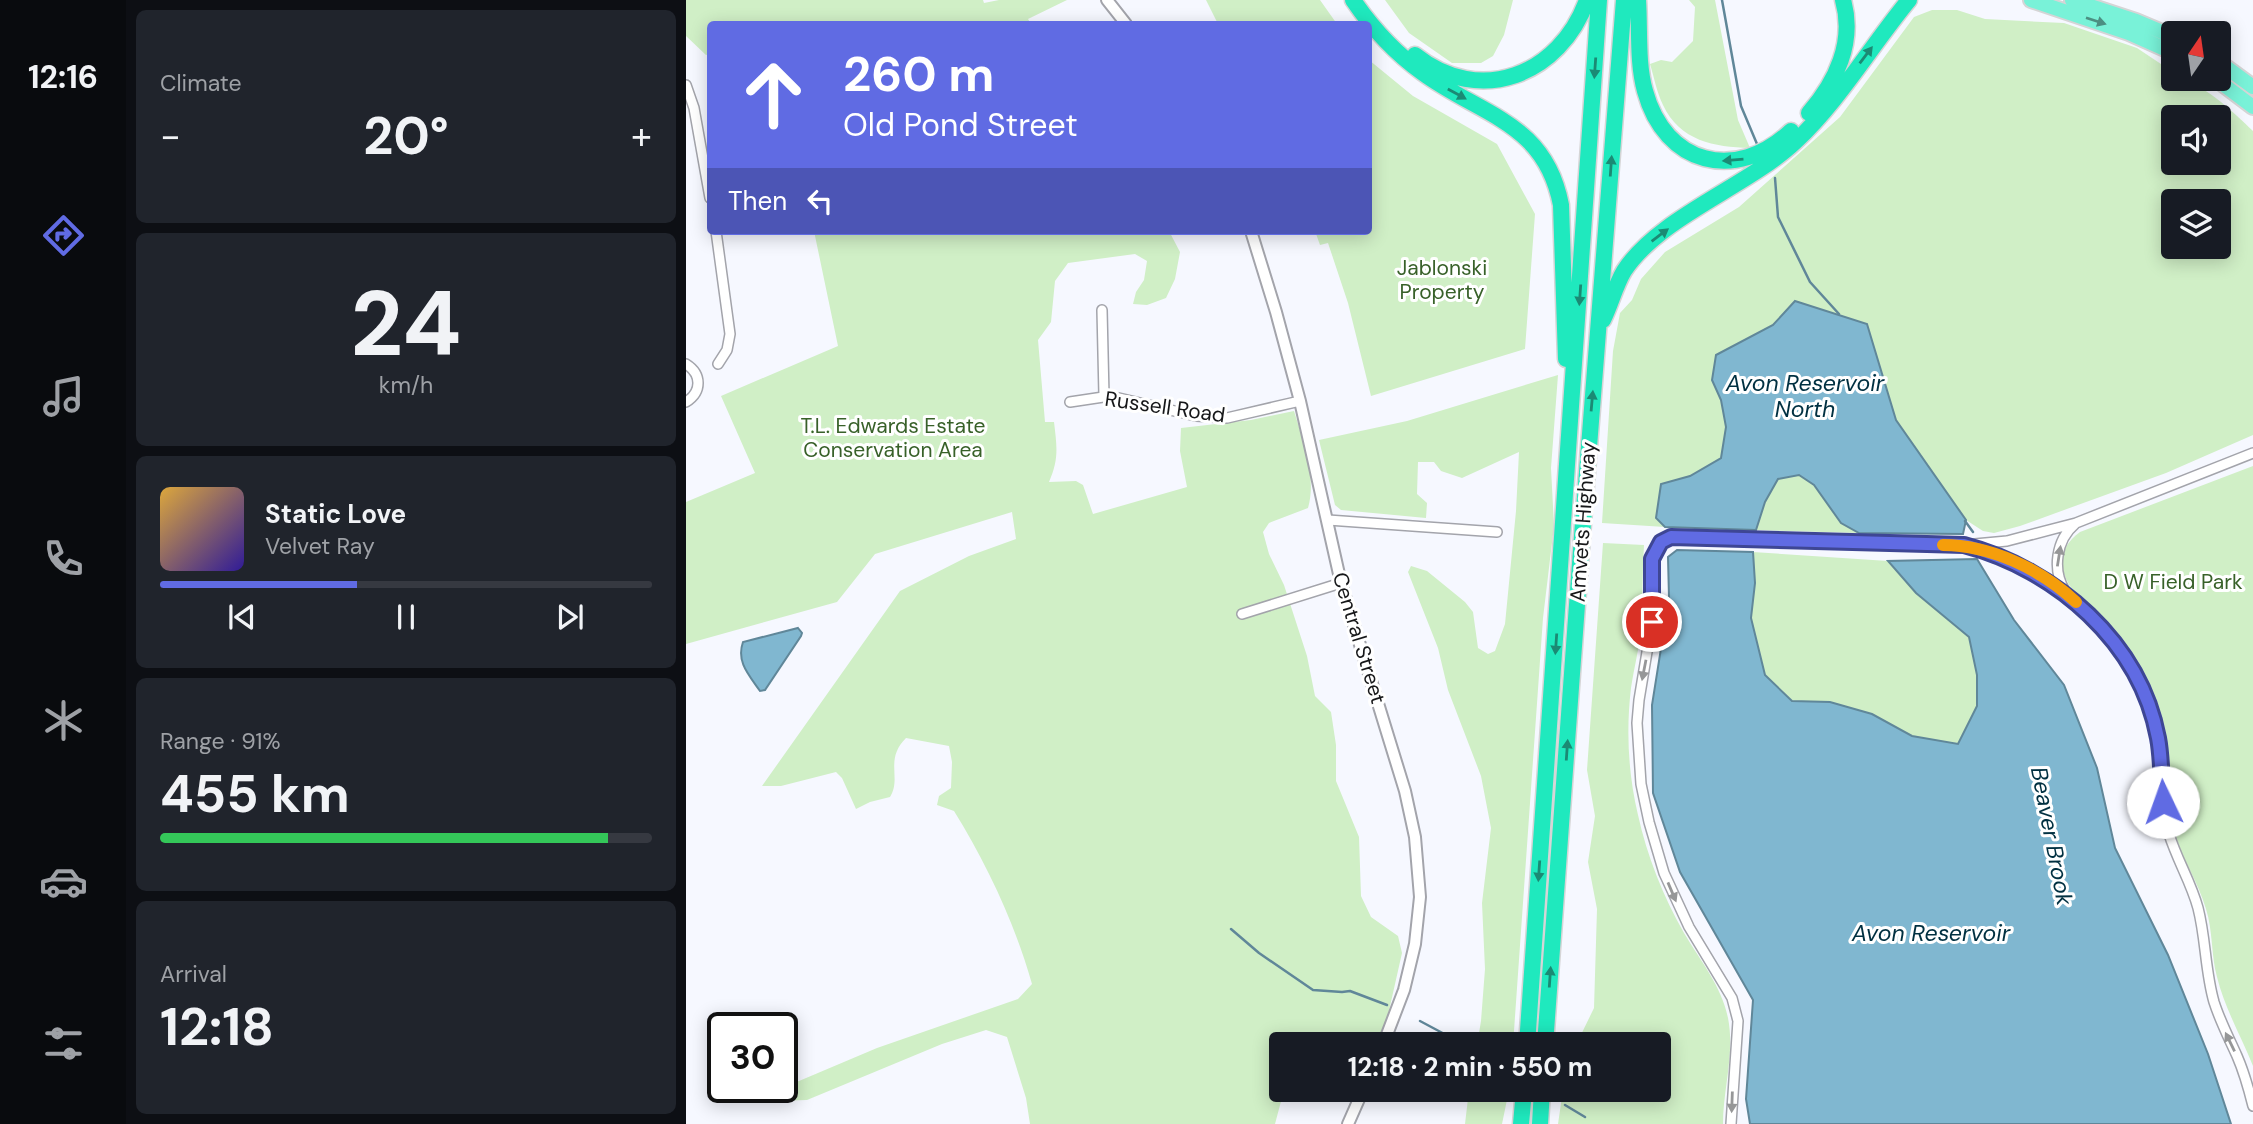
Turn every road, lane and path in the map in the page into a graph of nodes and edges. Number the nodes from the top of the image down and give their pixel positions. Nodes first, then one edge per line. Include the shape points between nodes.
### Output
1 (1107, 0) edge
2 (1353, 0) edge
3 (1364, 0) edge
4 (1587, 0) edge
5 (1599, 0) edge
6 (1624, 0) edge
7 (1638, 0) edge
8 (1843, 0) edge
9 (1909, 0) edge
10 (2031, 0) edge
11 (2072, 0) edge
12 (1124, 21) edge
13 (1369, 21) edge
14 (1372, 25) edge
15 (2161, 32) edge
16 (2161, 47) edge
17 (2231, 71) edge
18 (686, 85) edge
19 (2253, 87) edge
20 (2231, 90) edge
21 (2253, 107) edge
22 (707, 181) edge
23 (717, 235) edge
24 (1252, 235) edge
25 (1102, 310) dead end
26 (1598, 331) junction
27 (686, 364) edge
28 (718, 364) dead end
29 (1573, 391) junction
30 (1104, 396) junction
31 (1300, 401) junction
32 (686, 402) edge
33 (1070, 402) dead end
34 (2253, 453) edge
35 (1328, 520) junction
36 (2076, 523) junction
37 (1497, 533) dead end
38 (1964, 545) junction
39 (1341, 583) junction
40 (2066, 593) junction
41 (1242, 614) dead end
42 (1388, 1032) edge
43 (1528, 1032) edge
44 (1546, 1032) edge
45 (1358, 1102) edge
46 (1523, 1102) edge
47 (1541, 1102) edge
48 (2253, 1107) edge
49 (1348, 1124) edge
50 (1521, 1124) edge
51 (1540, 1124) edge
52 (1731, 1124) edge

1 - 12 street
2 -> 13 highway
3 - 4 highway via 1397,38 1427,63 1460,78 1487,80 1511,77 1548,57 1572,31
5 -> 29 highway, Amvets Highway
26 -> 6 highway, Amvets Highway
8 -> 7 highway via 1845,48 1827,88 1776,144 1734,162 1692,154 1673,141 1655,118 1643,83
26 -> 9 highway via 1621,276 1637,255 1666,229 1795,142
10 -> 16 main road
11 - 15 main road
14 -> 29 highway via 1408,62 1523,134 1542,154 1557,185 1560,205 1566,360
17 - 19 main road
18 - 22 street
20 - 21 main road
23 - 28 street via 730,334
24 - 31 street, Central Street
25 - 30 street
44 -> 26 highway, Amvets Highway
27 - 32 street via 699,385
29 -> 43 highway, Amvets Highway
30 - 31 street, Russell Road via 1212,418 1242,416
30 - 33 street, Russell Road
31 - 35 street, Central Street
34 - 36 street
35 - 37 street
35 - 39 street, Central Street
36 - 38 street via 2016,539
40 -> 36 street via 2057,563 2062,542
38 - 40 street via 2004,557
38 -> 52 street via 1671,537 1661,542 1652,559 1652,622 1638,712 1641,784 1670,887 1735,1009
39 - 41 street
39 - 42 street, Central Street via 1405,791 1418,850 1414,952
48 -> 40 street via 2214,1001 2198,906 2166,821 2158,738 2149,705 2109,637
45 - 49 street
46 - 50 highway
47 - 51 highway

